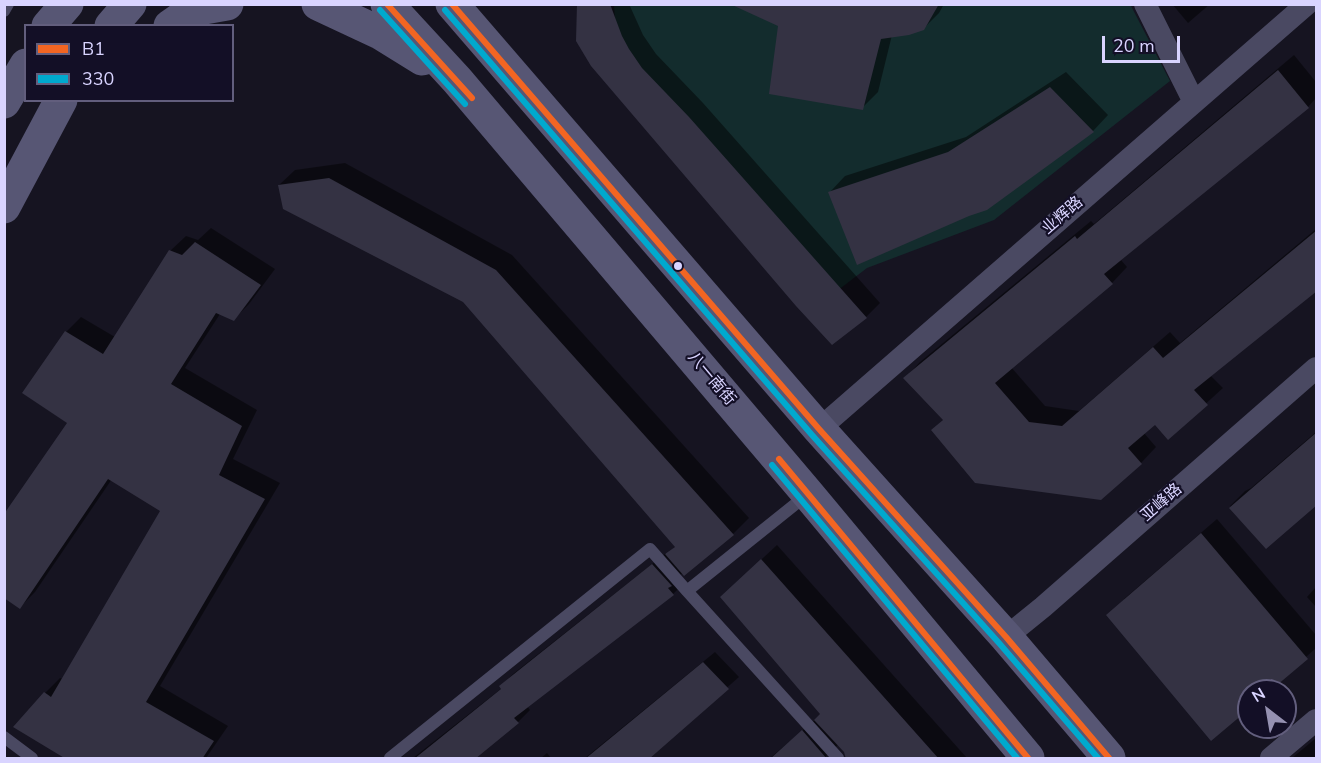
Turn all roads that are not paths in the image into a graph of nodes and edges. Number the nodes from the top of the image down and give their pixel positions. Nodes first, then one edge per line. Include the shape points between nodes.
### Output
1 (8, 4) edge
2 (130, 4) edge
3 (227, 4) edge
4 (318, 4) edge
5 (387, 4) edge
6 (1145, 4) edge
7 (1307, 4) edge
8 (457, 8) edge
9 (4, 10) edge
10 (113, 24) edge
11 (173, 24) edge
12 (24, 68) edge
13 (457, 80) junction
14 (4, 102) edge
15 (60, 102) edge
16 (78, 102) edge
17 (1194, 102) junction
18 (30, 159) junction
19 (4, 207) edge
20 (1317, 368) edge
21 (819, 429) junction
22 (808, 494) junction
23 (687, 591) junction
24 (1005, 637) junction
25 (1317, 720) edge
26 (4, 737) edge
27 (32, 759) edge
28 (390, 759) edge
29 (838, 759) edge
30 (1028, 759) edge
31 (1109, 759) edge
32 (1271, 759) edge

1 - 9 lane
2 - 10 main road
3 - 11 main road via 193,10
4 - 13 main road via 380,33
5 - 13 main road, 八一南街
6 - 17 street
7 - 17 street, 业辉路
8 - 21 main road
12 - 14 main road
13 - 22 main road, 八一南街
15 - 18 main road
16 - 18 main road
17 - 21 street, 业辉路
18 - 19 main road
20 - 24 street, 亚峰路
21 - 24 main road
22 - 23 lane
22 - 30 main road, 八一南街
23 - 28 lane via 650,549
23 - 29 lane
24 - 31 main road
25 - 32 street
26 - 27 lane

